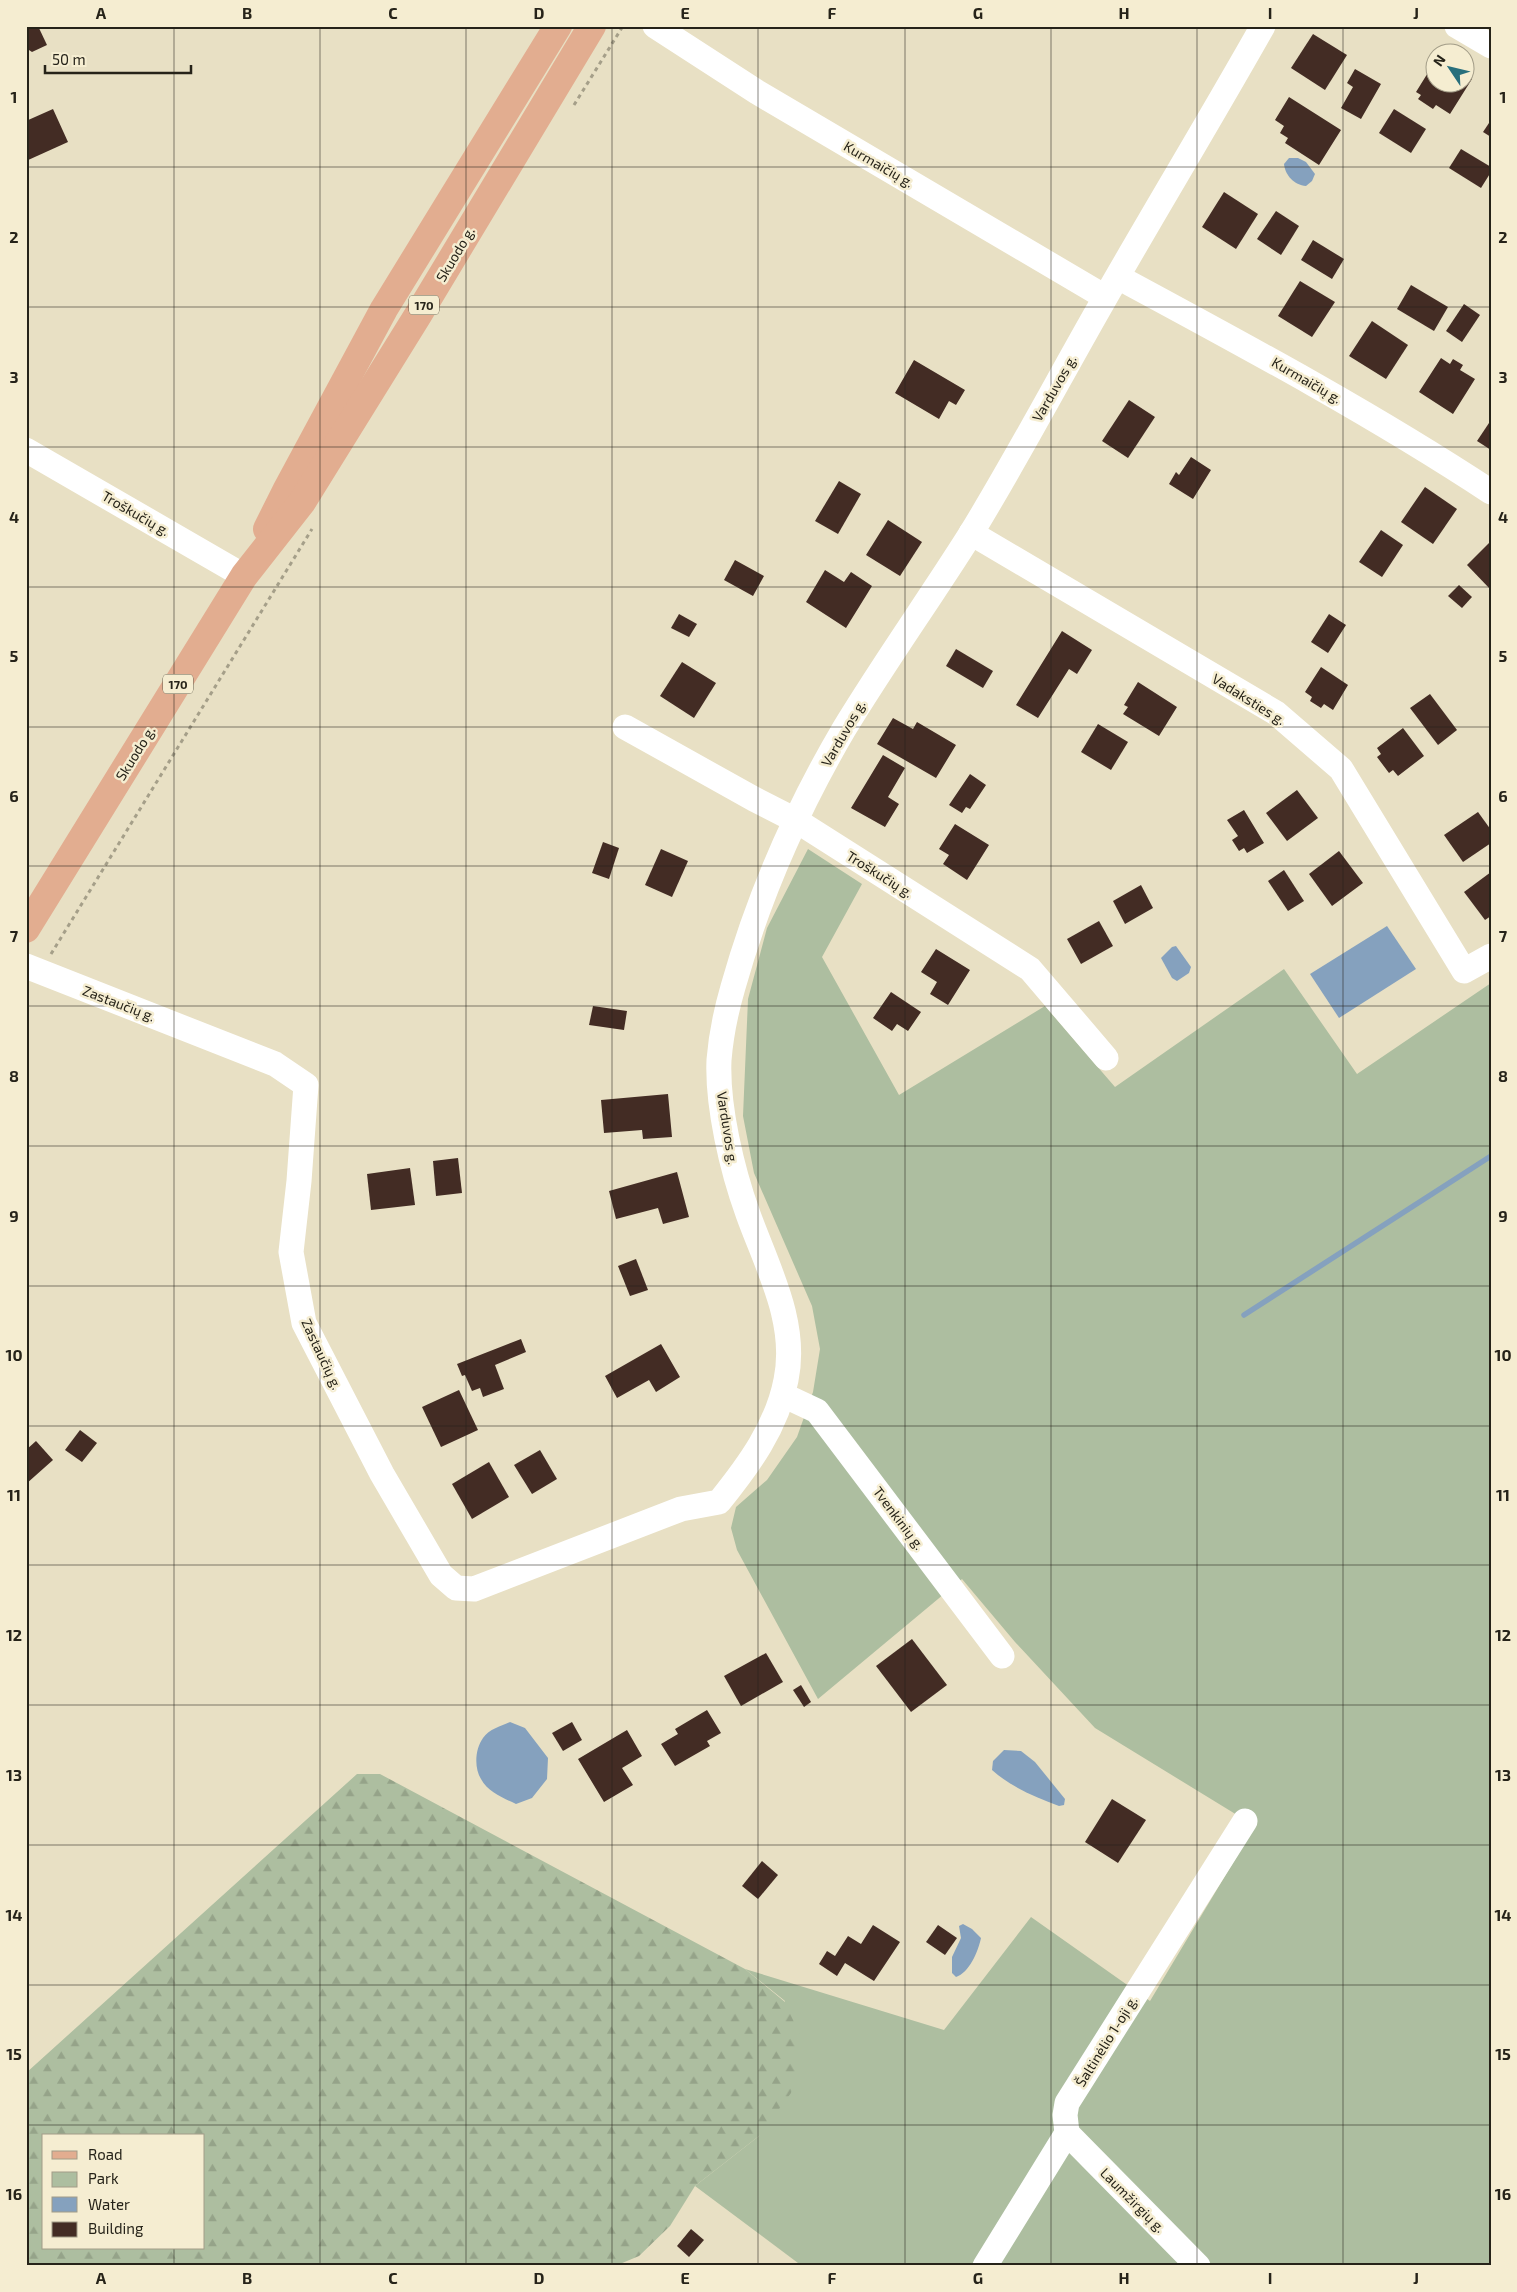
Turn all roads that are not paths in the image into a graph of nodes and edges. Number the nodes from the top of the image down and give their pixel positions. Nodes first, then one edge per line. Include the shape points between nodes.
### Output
1 (558, 26) edge
2 (592, 26) edge
3 (654, 26) edge
4 (1263, 26) edge
5 (1457, 26) edge
6 (1491, 46) edge
7 (1112, 287) junction
8 (26, 450) edge
9 (1491, 492) edge
10 (970, 534) junction
11 (244, 576) junction
12 (625, 727) dead end
13 (797, 821) junction
14 (26, 929) edge
15 (1491, 956) edge
16 (26, 966) edge
17 (1106, 1058) dead end
18 (783, 1395) junction
19 (719, 1502) joint
20 (1002, 1656) dead end
21 (1245, 1821) dead end
22 (1067, 2133) junction
23 (984, 2266) edge
24 (1198, 2266) edge

1 - 11 main road, Skuodo g. / 170 via 384,309 286,490
2 - 11 main road, Skuodo g. / 170 via 302,502
3 - 7 street, Kurmaičių g. via 757,92
4 - 7 street, Varduvos g.
5 - 6 street
7 - 9 street, Kurmaičių g. via 1265,356 1402,434
7 - 10 street, Varduvos g.
8 - 11 street, Troškučių g.
10 - 13 street, Varduvos g. via 843,732
10 - 15 street, Vadaksties g. via 1276,713 1341,769 1464,972
11 - 14 main road, Skuodo g. / 170
12 - 13 street, Troškučių g.
13 - 17 street, Troškučių g. via 1030,969
13 - 18 street, Varduvos g. via 755,919 733,986 723,1025 719,1063 737,1181 778,1293 785,1322 788,1348
16 - 19 street, Zastaučių g. via 275,1064 306,1085 292,1252 304,1323 382,1474 441,1575 456,1588 474,1589 681,1509
18 - 19 street, Varduvos g. via 761,1444 744,1472
18 - 20 street, Tvenkinių g. via 817,1411
21 - 22 street, Šaltinėlio 1-oji g. via 1067,2103
22 - 23 street
22 - 24 street, Laumžirgių g.

